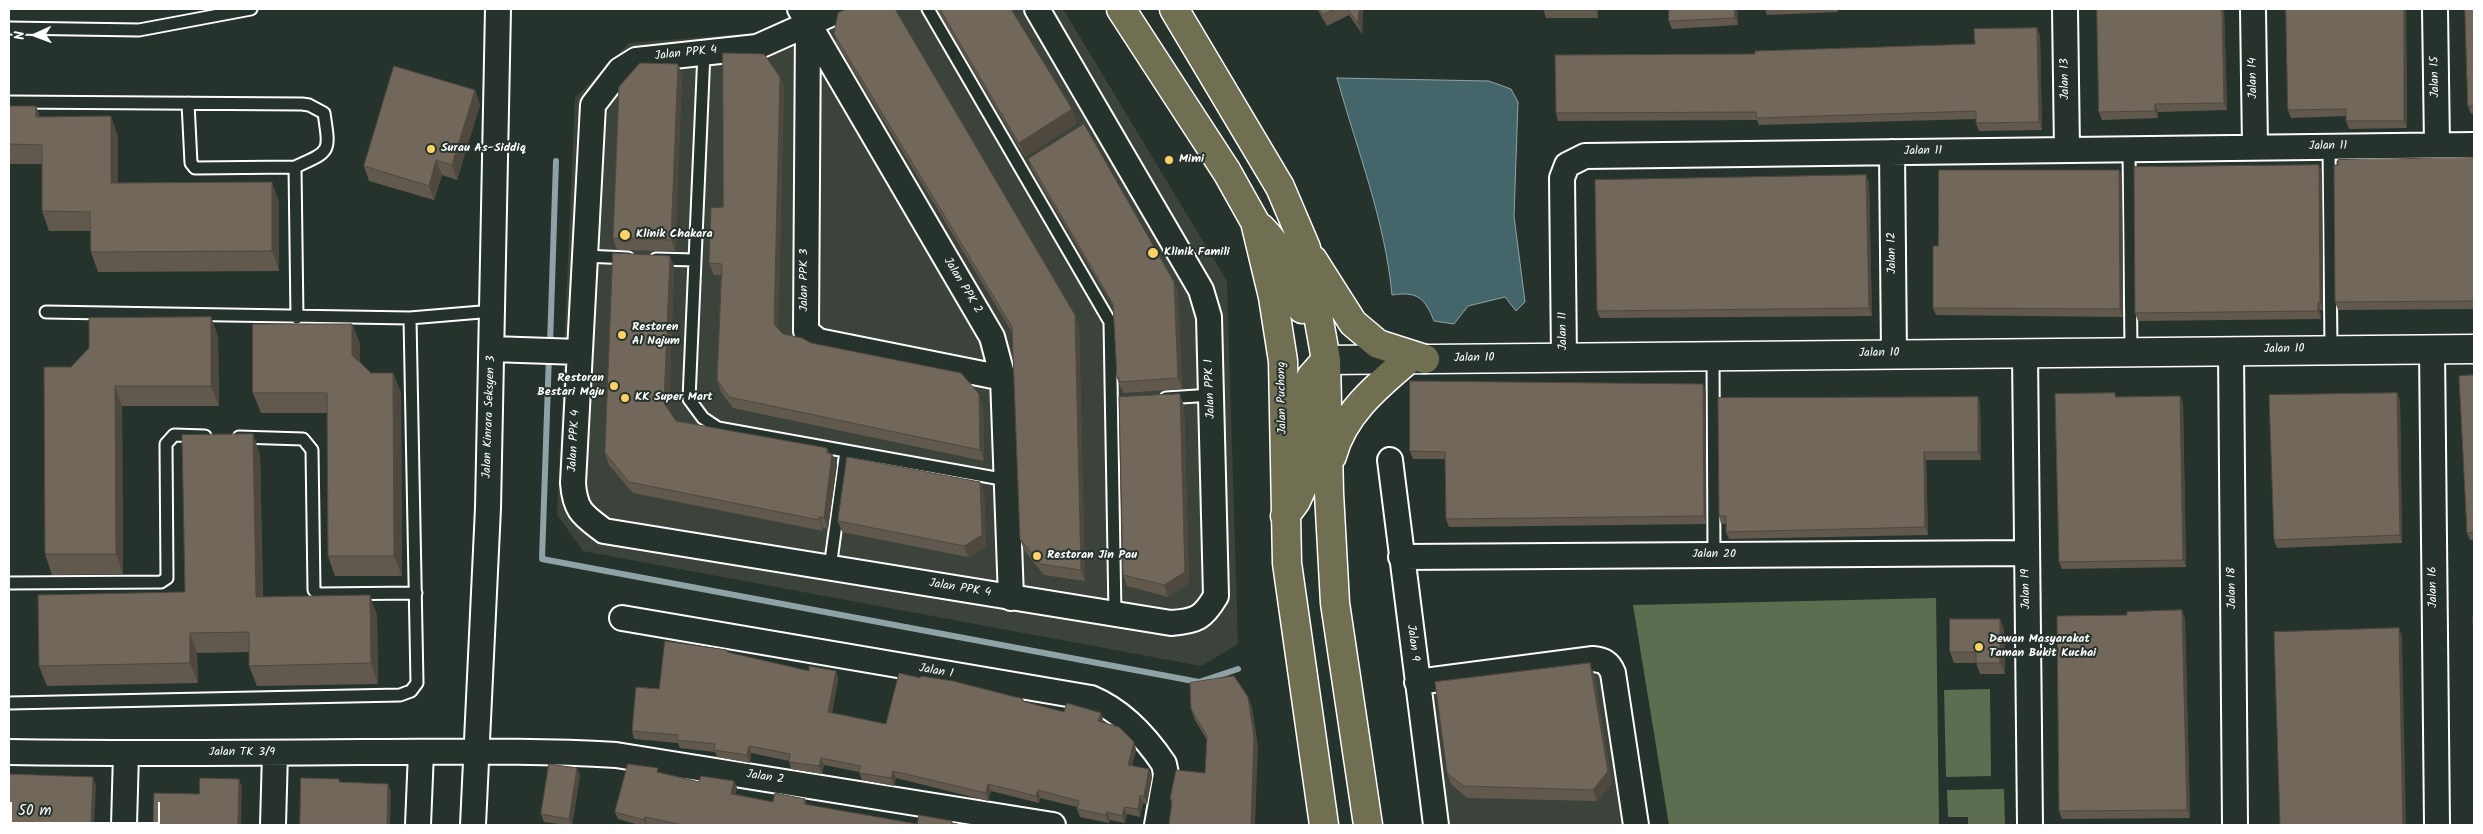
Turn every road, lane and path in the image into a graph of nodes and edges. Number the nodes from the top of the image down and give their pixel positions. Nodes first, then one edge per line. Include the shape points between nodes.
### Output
1 (251, 9) edge
2 (498, 9) edge
3 (842, 9) edge
4 (928, 9) edge
5 (1037, 9) edge
6 (1121, 9) edge
7 (1174, 9) edge
8 (2065, 9) edge
9 (2253, 9) edge
10 (2435, 9) edge
11 (804, 17) edge
12 (9, 28) edge
13 (704, 52) junction
14 (9, 102) edge
15 (188, 104) junction
16 (2437, 145) junction
17 (2474, 145) edge
18 (2255, 147) junction
19 (2329, 147) junction
20 (2129, 149) junction
21 (2067, 150) junction
22 (1892, 152) junction
23 (295, 167) junction
24 (1255, 222) junction
25 (1306, 248) junction
26 (584, 256) junction
27 (695, 260) junction
28 (493, 311) junction
29 (46, 312) dead end
30 (296, 318) junction
31 (410, 318) junction
32 (2432, 349) junction
33 (2474, 349) edge
34 (501, 350) junction
35 (2331, 350) junction
36 (2231, 351) junction
37 (570, 352) junction
38 (2131, 352) junction
39 (2025, 353) junction
40 (1894, 354) junction
41 (1712, 356) junction
42 (1564, 358) junction
43 (1417, 359) junction
44 (1326, 360) junction
45 (1003, 378) junction
46 (1212, 395) junction
47 (1157, 398) edge
48 (846, 451) junction
49 (1390, 460) dead end
50 (1007, 480) junction
51 (1329, 493) junction
52 (1285, 516) junction
53 (2027, 552) junction
54 (1714, 555) junction
55 (1401, 557) junction
56 (830, 568) junction
57 (9, 584) edge
58 (416, 593) junction
59 (1011, 598) junction
60 (1115, 614) junction
61 (622, 618) dead end
62 (1417, 682) junction
63 (9, 703) edge
64 (475, 751) junction
65 (9, 752) edge
66 (421, 752) junction
67 (275, 753) junction
68 (126, 754) junction
69 (124, 825) edge
70 (273, 825) edge
71 (418, 825) edge
72 (473, 825) edge
73 (1052, 825) edge
74 (1157, 825) edge
75 (1324, 825) edge
76 (1368, 825) edge
77 (1436, 825) edge
78 (1636, 825) edge
79 (2030, 825) edge
80 (2235, 825) edge
81 (2437, 825) edge

1 - 12 lane via 139,30
2 - 28 street, Jalan Kinrara Seksyen 3
3 - 11 street
4 - 60 lane via 1026,166 1110,322 1116,400
5 - 46 street, Jalan PPK 1 via 1097,120 1201,290 1209,318
6 - 24 main road, Jalan Puchong via 1227,172
7 - 25 main road via 1280,187
8 - 21 street, Jalan 13
9 - 18 street, Jalan 14
10 - 16 street, Jalan 15
11 - 13 street, Jalan PPK 4 via 757,46
11 - 45 street, Jalan PPK 2 via 992,337
11 - 45 street, Jalan PPK 3 via 806,330 818,341
13 - 26 street, Jalan PPK 4 via 636,60 620,70 593,105
13 - 27 lane
14 - 15 lane
15 - 23 lane via 191,163 195,168
15 - 23 lane via 309,105 324,113 327,148 323,155
16 - 17 street, Jalan 11
16 - 19 street, Jalan 11
18 - 19 street, Jalan 11
18 - 20 street, Jalan 11
19 - 35 lane
20 - 21 street, Jalan 11
20 - 38 lane
21 - 22 street, Jalan 11
22 - 40 street, Jalan 12
22 - 42 street, Jalan 11 via 1585,156 1567,165 1562,178
23 - 30 lane
24 - 44 main road via 1280,250 1301,301 1304,330 1311,344
24 - 52 main road, Jalan Puchong via 1282,353
25 - 43 main road via 1353,323 1378,344
25 - 44 main road
26 - 27 lane
26 - 37 street, Jalan PPK 4
27 - 48 lane via 689,399 702,418 718,428
28 - 31 lane
28 - 34 street, Jalan Kinrara Seksyen 3
29 - 30 lane
30 - 31 lane
31 - 58 lane
32 - 33 street, Jalan 10
32 - 35 street, Jalan 10
32 - 81 street, Jalan 16
34 - 37 street
34 - 64 street, Jalan Kinrara Seksyen 3 via 488,508
35 - 36 street, Jalan 10
36 - 38 street, Jalan 10
36 - 80 street, Jalan 18
37 - 56 street, Jalan PPK 4 via 573,483 574,498 580,512 604,531
38 - 39 street, Jalan 10
39 - 40 street, Jalan 10
39 - 53 street, Jalan 19
40 - 41 street, Jalan 10
41 - 42 street, Jalan 10
41 - 54 lane
42 - 43 street, Jalan 10
43 - 44 street, Jalan 10
43 - 51 main road via 1371,391 1348,419 1332,454
44 - 51 main road
44 - 52 main road via 1311,377 1306,395 1306,479
45 - 50 street, Jalan PPK 2
46 - 47 lane
46 - 60 street, Jalan PPK 1 via 1216,596 1205,613 1187,621 1171,622
48 - 50 lane
48 - 56 lane
49 - 55 street, Jalan 9
50 - 59 street, Jalan PPK 2
51 - 76 main road via 1335,603
52 - 75 main road, Jalan Puchong via 1297,646
53 - 54 street, Jalan 20
53 - 79 street, Jalan 19
54 - 55 street, Jalan 20
55 - 62 street, Jalan 9
56 - 59 street, Jalan PPK 4
57 - 58 lane via 162,582 167,578 166,444 174,435 303,439 312,450 314,590 318,594
58 - 63 lane via 417,683 411,692 400,695
59 - 60 street, Jalan PPK 1
61 - 74 street, Jalan 1 via 1091,698 1121,715 1164,764 1166,774
62 - 77 street, Jalan 9
62 - 78 street via 1603,660 1613,673
64 - 66 street, Jalan TK 3/9
64 - 72 street, Jalan Kinrara Seksyen 3
64 - 73 street, Jalan 2 via 566,752 649,759
65 - 68 street, Jalan TK 3/9
66 - 67 street, Jalan TK 3/9
66 - 71 street
67 - 68 street, Jalan TK 3/9
67 - 70 street
68 - 69 street

